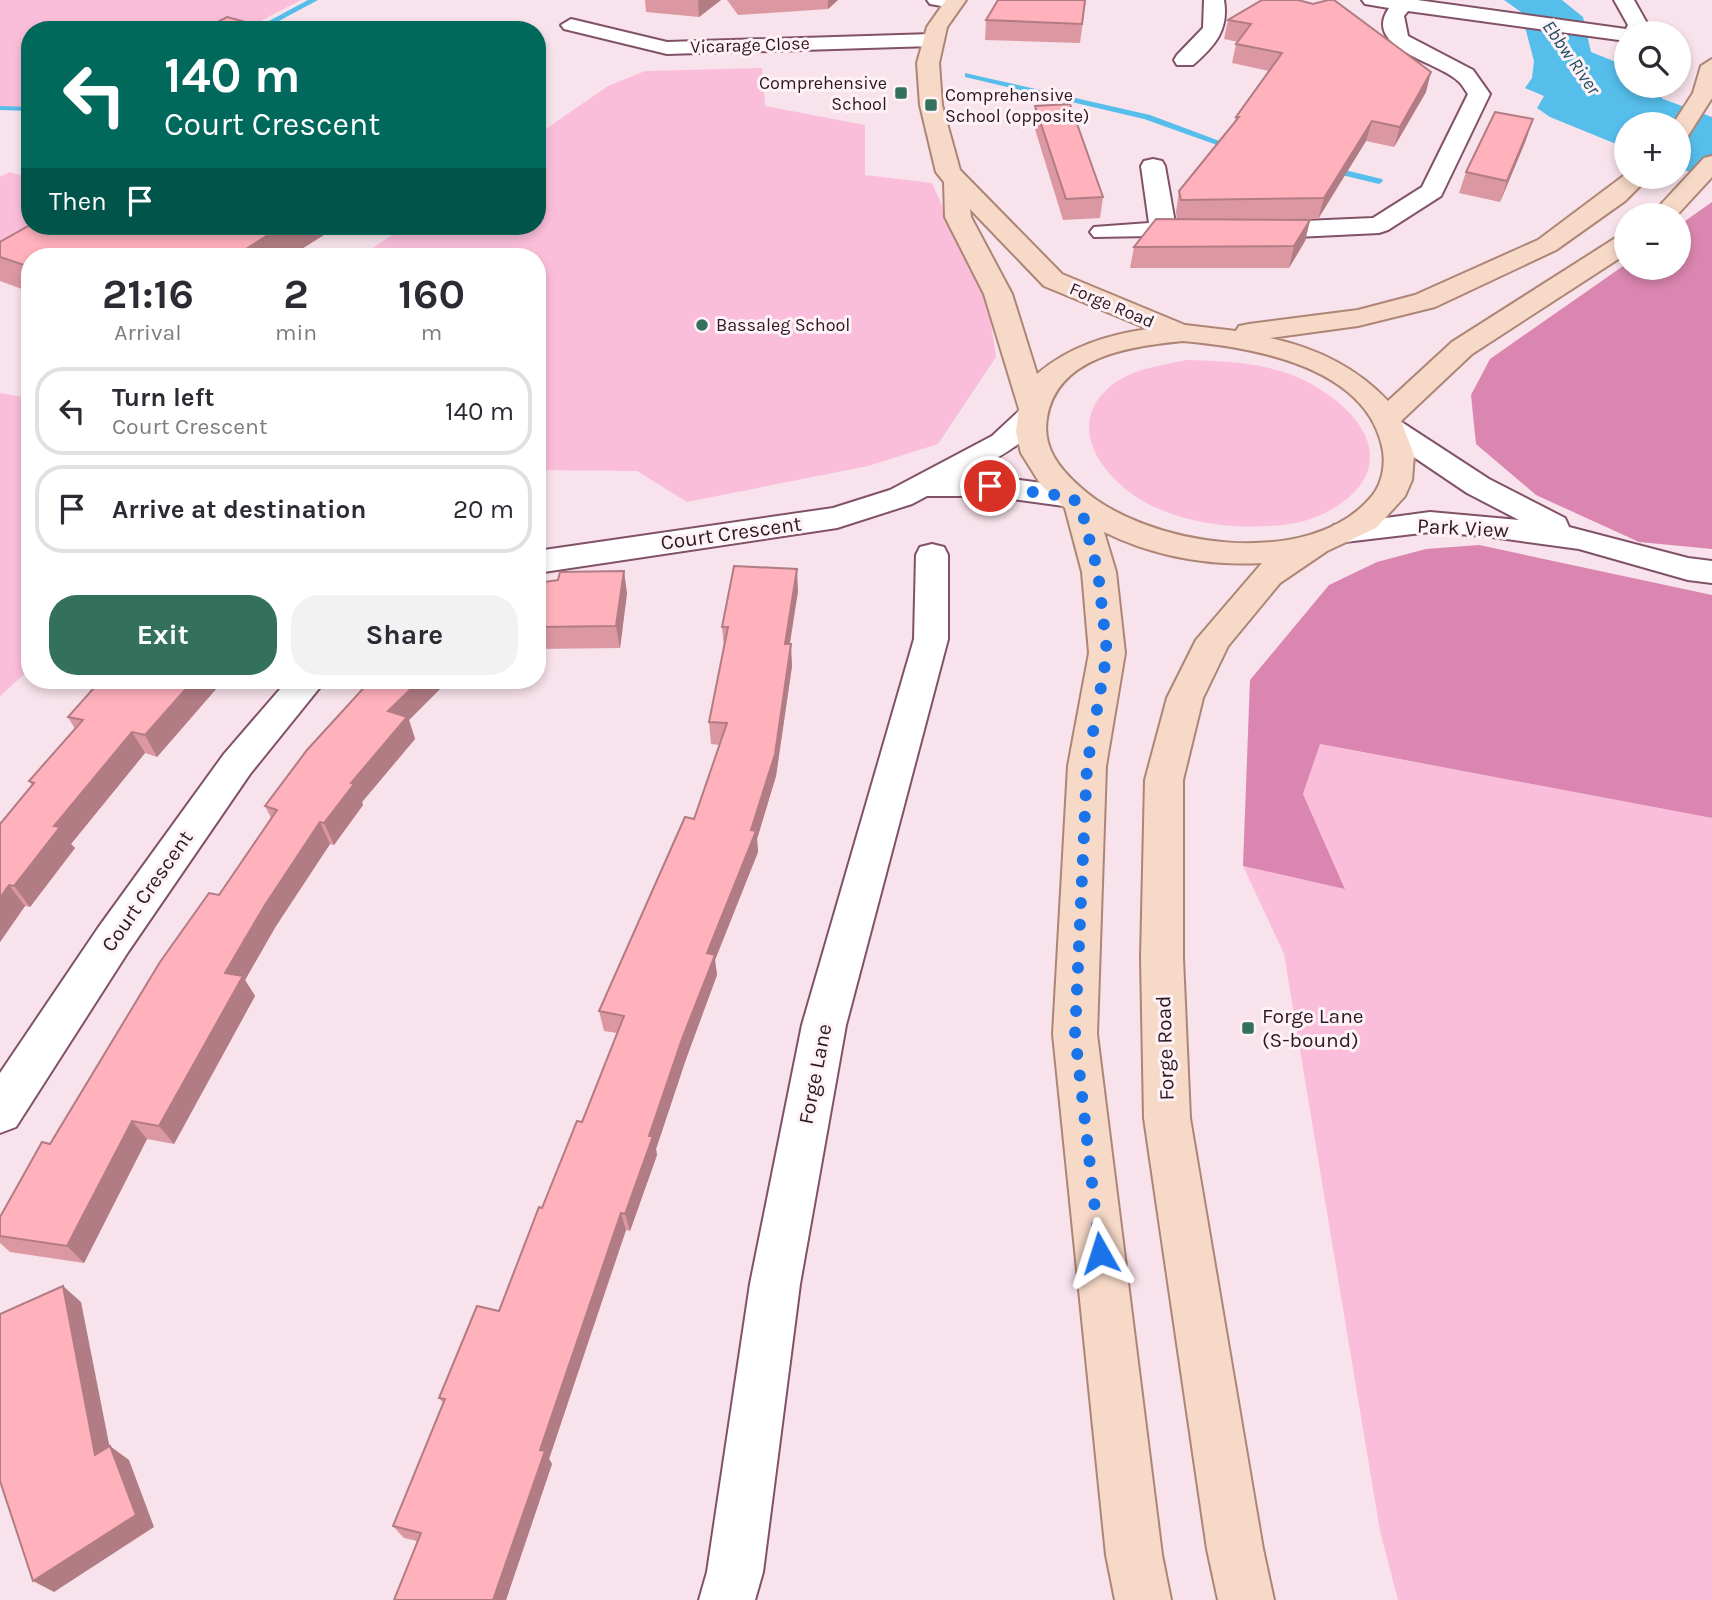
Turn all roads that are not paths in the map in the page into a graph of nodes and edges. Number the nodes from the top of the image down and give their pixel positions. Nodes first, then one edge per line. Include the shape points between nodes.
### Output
1 (950, 0) edge
2 (1214, 0) edge
3 (1371, 0) edge
4 (1624, 0) edge
5 (1416, 4) edge
6 (1458, 9) edge
7 (1636, 21) edge
8 (571, 25) dead end
9 (1614, 34) edge
10 (932, 40) junction
11 (1185, 60) dead end
12 (1712, 66) edge
13 (1691, 114) edge
14 (1712, 163) edge
15 (1153, 166) dead end
16 (956, 181) junction
17 (1624, 189) edge
18 (1675, 203) edge
19 (1163, 230) junction
20 (1103, 232) dead end
21 (1614, 250) edge
22 (1184, 333) junction
23 (1219, 335) junction
24 (1032, 412) junction
25 (1389, 424) junction
26 (920, 486) junction
27 (1075, 501) junction
28 (1330, 538) junction
29 (1580, 539) junction
30 (932, 555) dead end
31 (546, 561) edge
32 (1712, 572) edge
33 (300, 689) edge
34 (0, 1112) edge
35 (727, 1600) edge
36 (1143, 1600) edge
37 (1246, 1600) edge

1 - 10 main road, Forge Road
2 - 11 street via 1217,15 1209,40
3 - 5 street
4 - 7 street
5 - 6 street
5 - 19 street via 1394,16 1399,40 1465,75 1479,94 1432,191 1379,225 1289,232
6 - 9 street
8 - 10 street, Vicarage Close via 667,48
10 - 16 main road, Forge Road via 928,63 932,104 948,172
12 - 13 main road via 1704,93
14 - 18 main road
15 - 19 street
16 - 22 main road, Forge Road via 1053,280
16 - 24 main road, Forge Road via 958,217 998,293
17 - 23 main road via 1547,245 1425,301 1358,318
19 - 20 street
21 - 25 main road via 1462,348
22 - 23 main road
22 - 24 main road via 1115,343 1085,354 1061,368 1043,387
23 - 25 main road via 1276,347 1318,363 1369,398
24 - 26 street, Court Crescent via 1003,442
24 - 27 main road, Forge Road via 1031,436 1038,457 1051,478
25 - 28 main road, Forge Road via 1399,447 1395,484 1370,517
25 - 29 street, Park View via 1479,486
26 - 27 street, Court Crescent via 990,486
26 - 31 street, Court Crescent via 837,518
27 - 28 main road via 1137,534 1208,551 1279,551
27 - 36 main road via 1098,572 1107,653 1087,766 1075,1034 1134,1555
28 - 29 street, Park View via 1430,522
28 - 37 main road, Forge Road via 1268,575 1213,640 1185,698 1164,780 1162,958 1167,1118
29 - 32 street, Park View
30 - 35 street, Forge Lane via 931,639 824,1025 775,1284 735,1572
33 - 34 street, Court Crescent via 237,764

